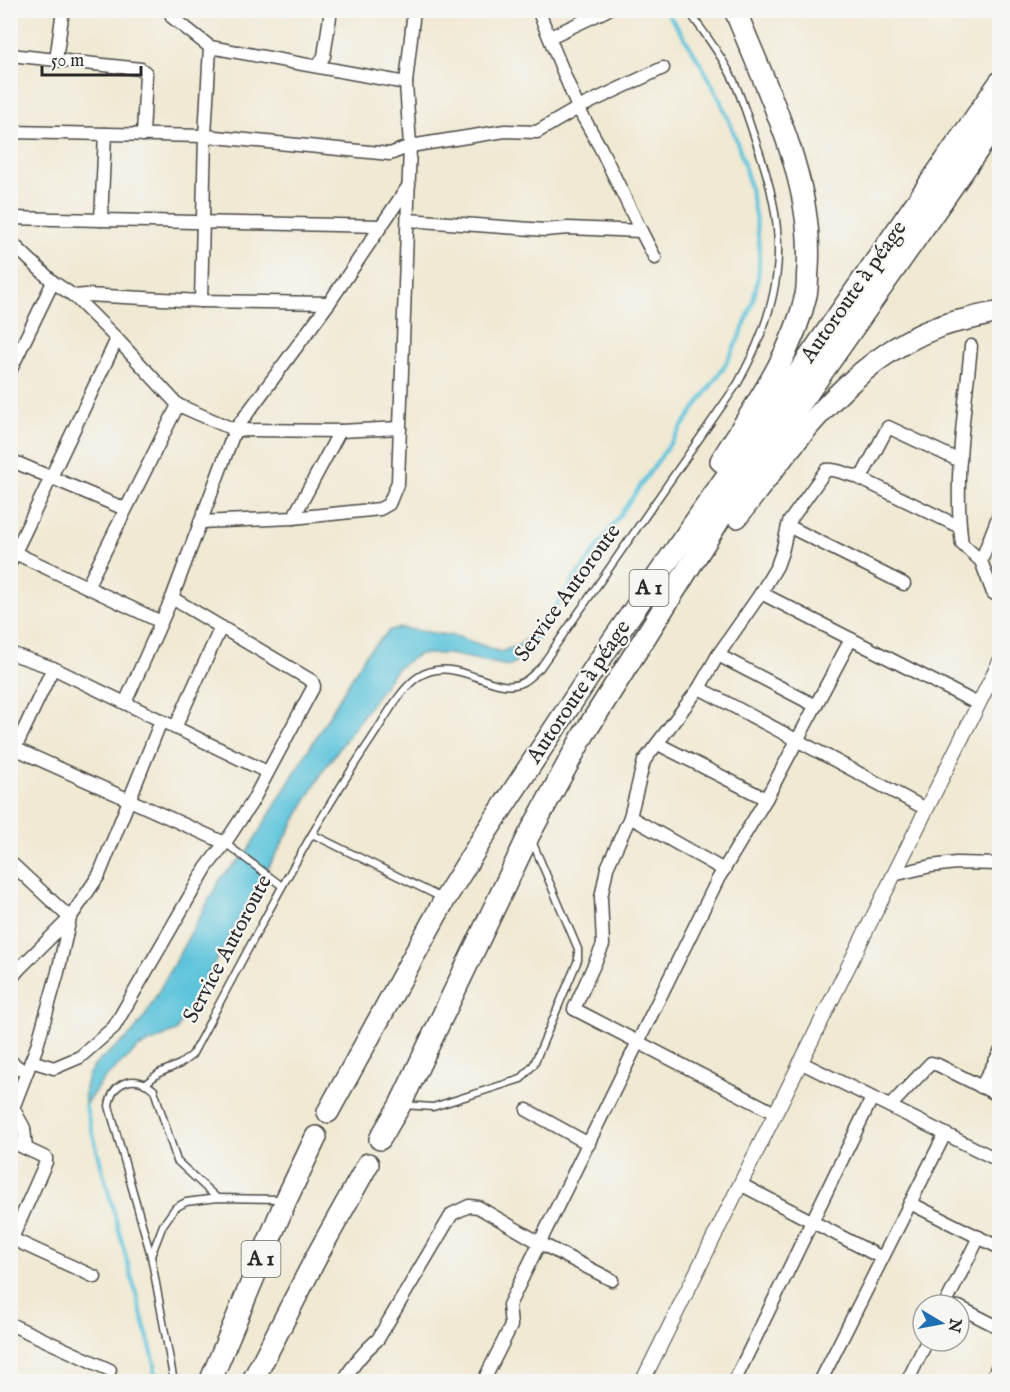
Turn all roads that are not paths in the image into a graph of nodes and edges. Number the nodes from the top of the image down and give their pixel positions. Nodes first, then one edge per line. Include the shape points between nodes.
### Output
1 (63, 10) edge
2 (171, 10) edge
3 (331, 10) edge
4 (414, 10) edge
5 (538, 10) edge
6 (607, 10) edge
7 (688, 10) edge
8 (735, 10) edge
9 (550, 38) junction
10 (210, 47) junction
11 (10, 55) edge
12 (56, 60) junction
13 (318, 66) junction
14 (663, 68) dead end
15 (999, 82) edge
16 (406, 83) junction
17 (578, 108) junction
18 (999, 118) edge
19 (10, 132) edge
20 (105, 134) junction
21 (143, 135) junction
22 (205, 136) junction
23 (410, 146) junction
24 (409, 184) junction
25 (10, 218) edge
26 (101, 220) junction
27 (408, 220) junction
28 (203, 222) junction
29 (381, 226) junction
30 (641, 231) junction
31 (10, 241) edge
32 (655, 258) dead end
33 (52, 282) junction
34 (74, 296) junction
35 (201, 301) junction
36 (329, 303) junction
37 (999, 314) edge
38 (117, 339) junction
39 (972, 346) dead end
40 (10, 371) edge
41 (178, 405) junction
42 (400, 428) junction
43 (235, 430) junction
44 (340, 431) junction
45 (10, 460) edge
46 (960, 461) junction
47 (50, 477) junction
48 (857, 477) junction
49 (125, 509) junction
50 (999, 512) edge
51 (294, 518) junction
52 (200, 522) junction
53 (788, 526) junction
54 (960, 527) junction
55 (13, 558) edge
56 (981, 561) junction
57 (904, 584) dead end
58 (87, 587) junction
59 (760, 593) junction
60 (999, 596) edge
61 (171, 598) junction
62 (161, 622) junction
63 (221, 627) junction
64 (851, 639) junction
65 (642, 642) junction
66 (609, 646) junction
67 (10, 653) edge
68 (718, 655) junction
69 (999, 661) edge
70 (53, 668) junction
71 (996, 677) edge
72 (699, 688) junction
73 (125, 703) junction
74 (978, 704) junction
75 (816, 706) junction
76 (161, 721) junction
77 (175, 728) junction
78 (16, 733) edge
79 (798, 740) junction
80 (658, 744) junction
81 (12, 753) edge
82 (267, 772) junction
83 (128, 799) junction
84 (766, 800) junction
85 (926, 809) junction
86 (630, 818) junction
87 (312, 834) junction
88 (529, 835) junction
89 (225, 843) junction
90 (10, 862) edge
91 (999, 864) edge
92 (724, 870) junction
93 (893, 875) junction
94 (282, 886) junction
95 (445, 899) junction
96 (70, 918) junction
97 (13, 971) edge
98 (639, 1042) junction
99 (999, 1052) edge
100 (10, 1060) edge
101 (801, 1062) junction
102 (28, 1067) junction
103 (145, 1084) junction
104 (981, 1087) junction
105 (999, 1096) edge
106 (872, 1098) junction
107 (400, 1105) junction
108 (890, 1106) junction
109 (12, 1110) edge
110 (527, 1110) dead end
111 (328, 1112) dead end
112 (775, 1113) junction
113 (945, 1134) junction
114 (316, 1137) dead end
115 (380, 1139) dead end
116 (10, 1141) edge
117 (589, 1144) junction
118 (26, 1148) junction
119 (999, 1161) edge
120 (368, 1164) dead end
121 (740, 1184) junction
122 (217, 1198) junction
123 (286, 1200) junction
124 (910, 1203) junction
125 (812, 1222) junction
126 (979, 1237) junction
127 (11, 1240) edge
128 (540, 1243) junction
129 (999, 1248) edge
130 (151, 1256) junction
131 (882, 1258) junction
132 (95, 1277) dead end
133 (612, 1280) dead end
134 (954, 1293) edge
135 (971, 1313) edge
136 (10, 1324) edge
137 (999, 1328) edge
138 (921, 1353) edge
139 (999, 1362) edge
140 (110, 1370) dead end
141 (647, 1380) edge
142 (174, 1382) edge
143 (210, 1382) edge
144 (252, 1382) edge
145 (344, 1382) edge
146 (483, 1382) edge
147 (734, 1382) edge
148 (820, 1382) edge
149 (907, 1382) edge
150 (990, 1382) edge

1 - 12 street
2 - 10 street via 172,17
3 - 13 street via 324,56
4 - 16 street
5 - 9 street
6 - 9 street
7 - 87 lane, Service Autoroute via 733,80 774,202 779,239 776,278 772,303 754,352 738,383 540,668 522,683 511,686 439,668 419,676 383,722
8 - 66 highway via 794,158 805,203 809,251 806,294 781,362
9 - 17 street
10 - 13 street
10 - 22 street
11 - 12 street
12 - 21 street via 141,69 146,73
13 - 16 street
14 - 17 street
15 - 66 highway, Autoroute à péage / A 1
16 - 23 street
17 - 23 street via 537,132 505,131
17 - 30 street
18 - 65 highway, A 1 via 721,517
19 - 20 street
20 - 21 street
20 - 26 street
21 - 22 street
22 - 23 street via 390,154
22 - 28 street
23 - 24 street
24 - 27 street
24 - 29 street
25 - 26 street
26 - 28 street
27 - 30 street via 545,230
27 - 42 street
28 - 29 street
28 - 35 street
29 - 36 street
30 - 32 street
31 - 33 street
33 - 34 street
33 - 40 street
34 - 35 street
34 - 38 street
35 - 36 street
36 - 43 street
37 - 65 highway via 954,321 918,334 868,367 790,448
38 - 41 street
38 - 47 street
39 - 46 street
41 - 43 street
41 - 49 street
42 - 44 street
42 - 51 street via 398,482 389,504 380,509
43 - 44 street
43 - 52 street
44 - 51 street
45 - 47 street
46 - 48 street via 888,427 866,471
46 - 54 street
47 - 49 street
47 - 55 street
48 - 53 street via 826,470
48 - 54 street
49 - 58 street
50 - 56 street
51 - 52 street
52 - 61 street
53 - 57 street
53 - 59 street via 779,559
54 - 56 street via 962,544
55 - 58 street
56 - 60 street via 993,593
58 - 62 street
59 - 64 street
59 - 68 street
61 - 62 street
61 - 63 street
62 - 73 street
63 - 77 street
63 - 82 street via 314,683
64 - 74 street
64 - 75 street
65 - 88 highway, A 1 via 584,734
66 - 95 highway, Autoroute à péage / A 1
67 - 70 street
68 - 72 street
68 - 75 street
69 - 71 street
70 - 73 street
70 - 78 street
71 - 74 street
72 - 79 street
72 - 80 street
73 - 76 street
74 - 85 street
75 - 79 street
76 - 77 street
76 - 83 street
77 - 82 street
78 - 81 street
79 - 84 street
79 - 85 street
80 - 84 street
80 - 86 street via 644,761
81 - 83 street
82 - 89 street
83 - 89 street
83 - 96 street via 99,875
84 - 92 street
85 - 93 street
86 - 92 street
86 - 98 street via 607,868 601,898 603,945 574,1009
87 - 94 lane, Service Autoroute
87 - 95 lane
88 - 107 highway, A 1
88 - 107 lane via 578,949 578,960 534,1064 521,1079 479,1094 434,1107
89 - 94 lane
89 - 102 street via 206,868 114,1027 80,1057 54,1068
90 - 96 street
91 - 93 street via 956,863
92 - 98 street
93 - 101 street
94 - 103 lane, Service Autoroute via 192,1055
95 - 111 highway, Autoroute à péage / A 1
96 - 97 street
96 - 102 street via 58,972
98 - 112 street
98 - 117 street
99 - 104 street
100 - 102 street
101 - 106 street
101 - 112 street
102 - 109 street
103 - 122 lane via 157,1095 177,1161
103 - 130 lane via 123,1083 114,1090 109,1106
104 - 105 street
104 - 108 street via 931,1064
106 - 108 street
106 - 125 street
107 - 115 highway, A 1
108 - 113 street
109 - 118 street via 24,1128
110 - 117 street
112 - 121 street
113 - 119 street
113 - 124 street
114 - 123 highway, A 1
116 - 118 street
117 - 128 street
118 - 127 street via 46,1158 46,1162
120 - 144 highway, A 1
121 - 125 street
121 - 141 street
122 - 123 lane
122 - 130 lane via 186,1202 175,1208
123 - 143 highway, A 1
124 - 126 street
124 - 131 street
125 - 131 street
125 - 147 street
126 - 129 street
126 - 134 street
127 - 132 street
128 - 133 street
128 - 145 street via 478,1207 469,1206 452,1214 378,1340 351,1367
128 - 146 street via 509,1305 511,1326
130 - 142 lane
131 - 148 street
135 - 137 street
136 - 140 street
138 - 149 street
139 - 150 street

